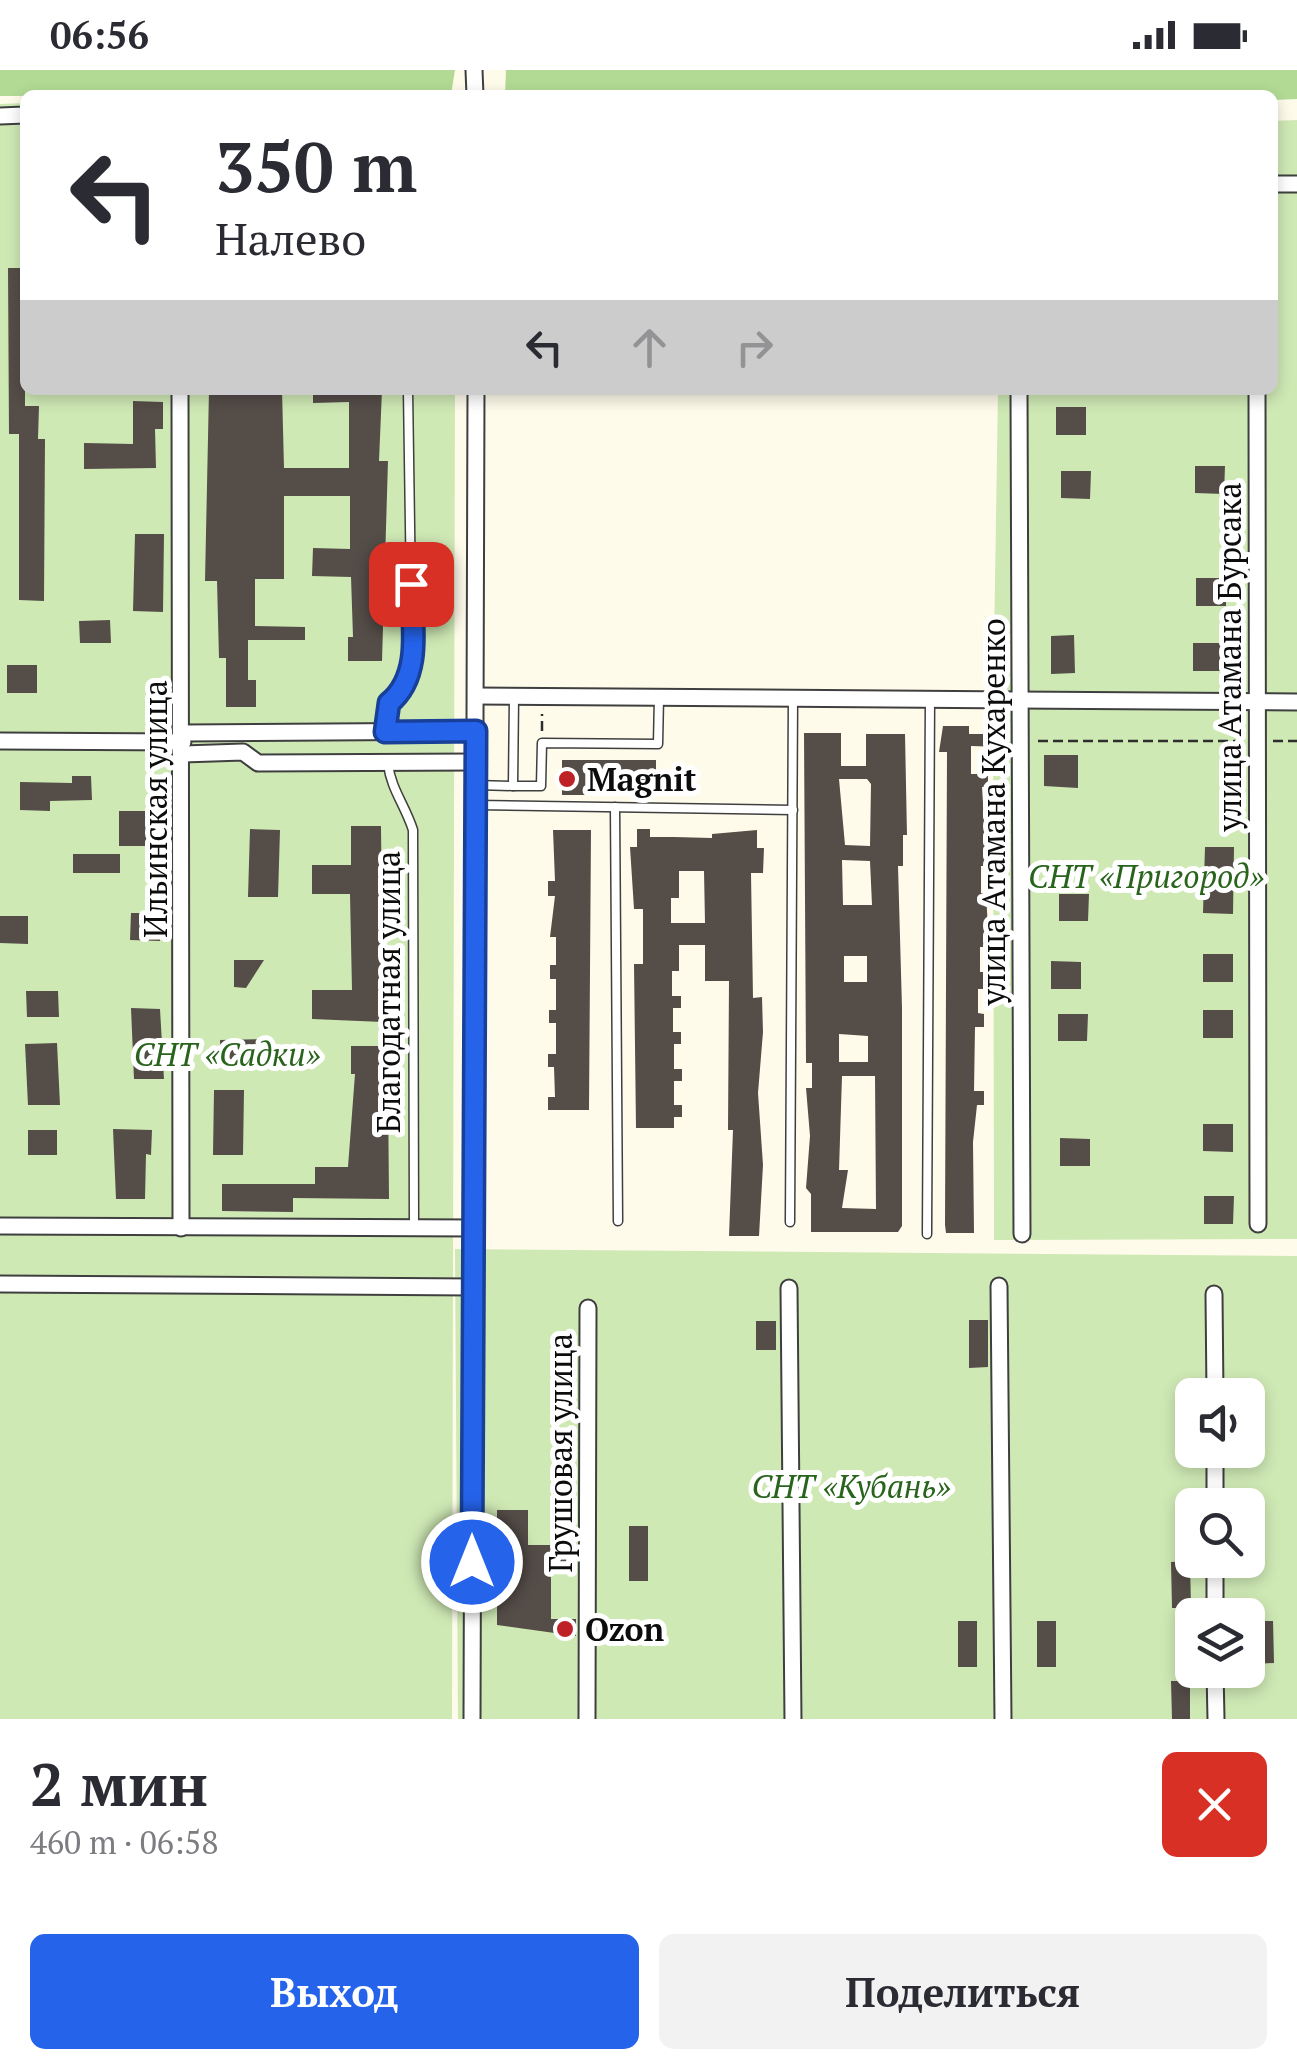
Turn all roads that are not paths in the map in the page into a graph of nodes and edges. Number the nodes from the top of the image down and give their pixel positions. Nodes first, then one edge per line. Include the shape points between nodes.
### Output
1 (180, 395) edge
2 (408, 395) edge
3 (476, 395) edge
4 (1019, 395) edge
5 (1257, 395) edge
6 (477, 696) junction
7 (514, 696) junction
8 (658, 698) junction
9 (794, 698) junction
10 (930, 699) junction
11 (1020, 700) junction
12 (1256, 702) junction
13 (1297, 702) edge
14 (476, 731) junction
15 (385, 732) junction
16 (0, 741) edge
17 (183, 743) junction
18 (388, 762) junction
19 (476, 762) junction
20 (476, 785) junction
21 (513, 786) junction
22 (476, 804) junction
23 (615, 807) junction
24 (793, 810) junction
25 (618, 1221) dead end
26 (790, 1222) dead end
27 (1258, 1224) dead end
28 (0, 1226) edge
29 (181, 1228) junction
30 (414, 1228) junction
31 (474, 1228) junction
32 (927, 1234) dead end
33 (1022, 1234) dead end
34 (0, 1284) edge
35 (999, 1286) dead end
36 (473, 1287) junction
37 (790, 1288) dead end
38 (1214, 1294) dead end
39 (588, 1308) dead end
40 (1215, 1378) edge
41 (1216, 1688) edge
42 (472, 1719) edge
43 (587, 1719) edge
44 (793, 1719) edge
45 (1003, 1719) edge
46 (1216, 1719) edge

1 - 17 street, Ильинская улица
2 - 15 lane via 412,662 406,689 389,703
3 - 6 street
4 - 11 street, улица Атамана Кухаренко
5 - 12 street, улица Атамана Бурсака
6 - 7 street
6 - 14 street
7 - 8 street
7 - 21 lane
8 - 9 street
8 - 21 lane via 658,744 542,742 541,786
9 - 10 street
9 - 24 lane
10 - 11 street
10 - 32 lane
11 - 12 street
11 - 33 street, улица Атамана Кухаренко
12 - 13 street
12 - 27 street, улица Атамана Бурсака
14 - 15 street
14 - 19 street
15 - 17 street
16 - 17 street
17 - 18 street via 243,752 258,763
17 - 29 street, Ильинская улица
18 - 19 street
18 - 30 lane, Благодатная улица via 391,788 413,830
19 - 20 street
20 - 21 lane
20 - 22 street
22 - 23 lane
22 - 31 street
23 - 24 lane
23 - 25 lane
24 - 26 lane
28 - 29 street
29 - 30 street
30 - 31 street
31 - 36 street
34 - 36 street
35 - 45 street
36 - 42 street
37 - 44 street
38 - 40 street
39 - 43 street, Грушовая улица
41 - 46 street

